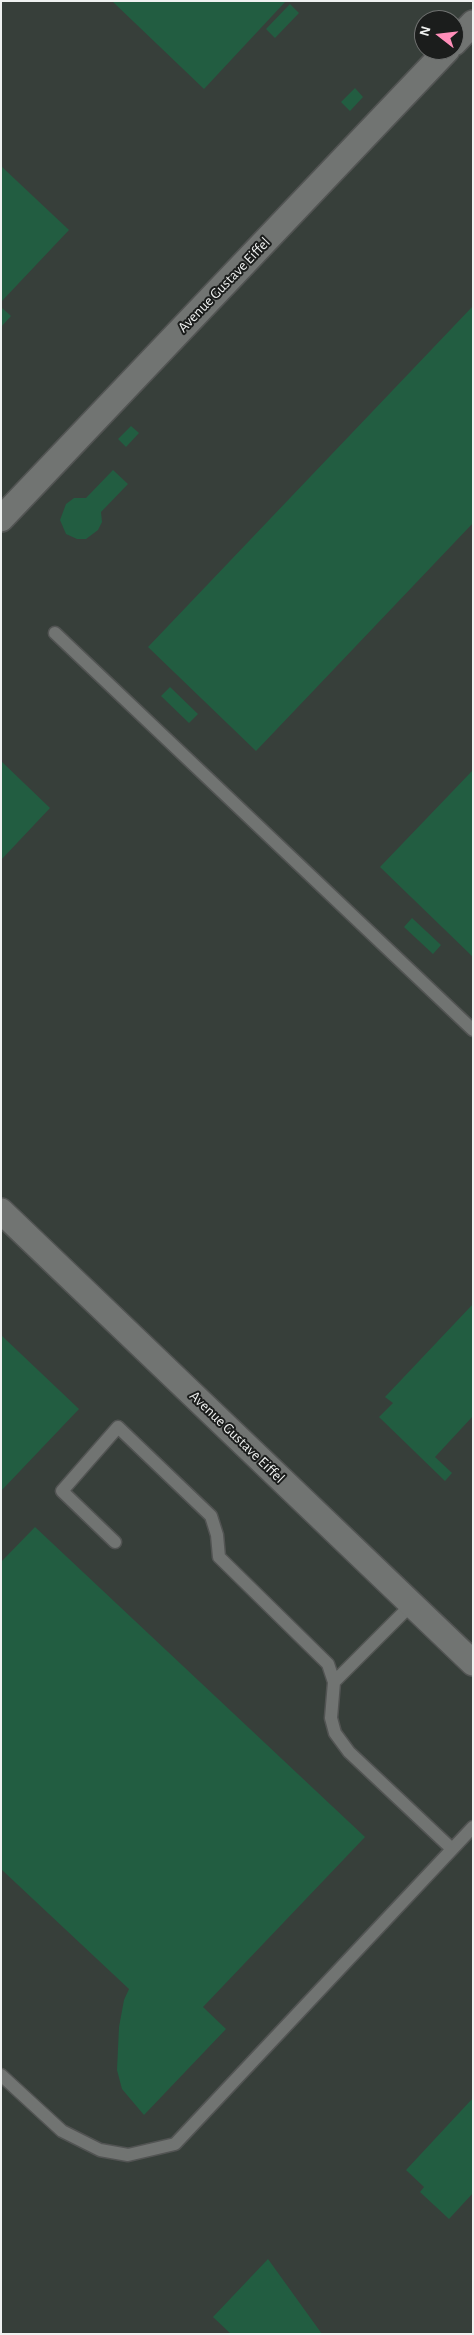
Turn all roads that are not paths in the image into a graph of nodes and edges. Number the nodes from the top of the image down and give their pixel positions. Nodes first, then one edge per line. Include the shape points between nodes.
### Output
1 (473, 23) edge
2 (464, 32) edge
3 (437, 60) edge
4 (1, 519) edge
5 (55, 634) dead end
6 (473, 1030) edge
7 (1, 1211) edge
8 (115, 1542) dead end
9 (412, 1604) junction
10 (473, 1662) edge
11 (334, 1682) junction
12 (473, 1827) edge
13 (452, 1849) junction
14 (1, 2075) edge

1 - 2 street
3 - 4 street, Avenue Gustave Eiffel
5 - 6 lane
7 - 9 street, Avenue Gustave Eiffel
8 - 11 lane via 62,1491 118,1427 211,1516 219,1557 328,1664
9 - 10 street, Avenue Gustave Eiffel
9 - 11 lane
11 - 13 lane via 331,1718 334,1733 349,1752
12 - 13 lane
13 - 14 lane via 174,2144 128,2155 100,2150 62,2131

